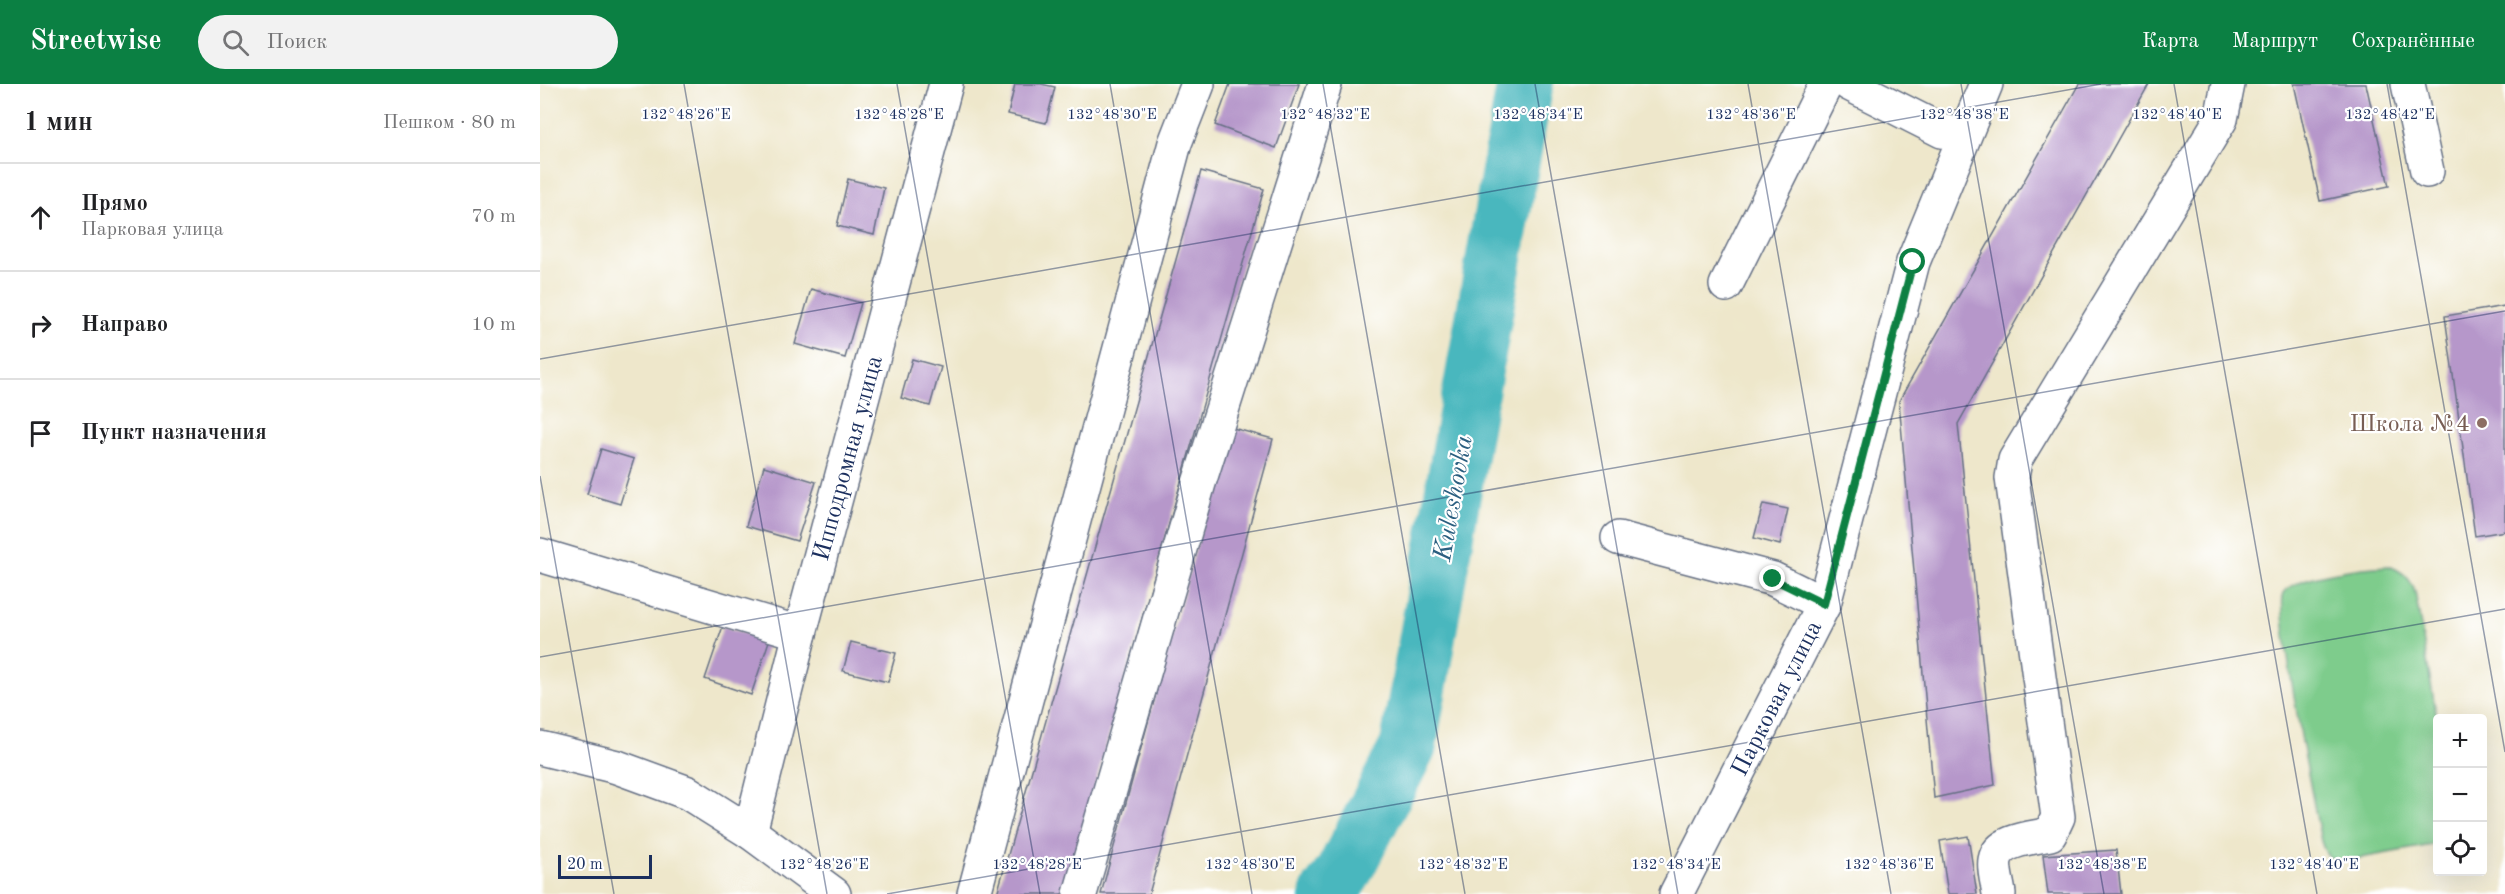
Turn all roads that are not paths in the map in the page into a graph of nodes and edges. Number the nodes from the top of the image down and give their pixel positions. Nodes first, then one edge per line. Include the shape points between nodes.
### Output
1 (946, 84) edge
2 (1198, 84) edge
3 (1325, 84) edge
4 (1826, 84) edge
5 (1849, 84) edge
6 (1986, 84) edge
7 (2229, 84) edge
8 (2408, 84) edge
9 (1964, 135) junction
10 (2427, 171) dead end
11 (1726, 285) dead end
12 (1618, 538) dead end
13 (540, 555) edge
14 (1824, 604) junction
15 (800, 633) junction
16 (540, 748) edge
17 (750, 832) junction
18 (834, 894) edge
19 (974, 894) edge
20 (1080, 894) edge
21 (1676, 894) edge
22 (1999, 894) edge

1 - 15 street, Ипподромная улица
2 - 19 street via 1175,143
3 - 20 street via 1199,483
4 - 11 street
5 - 9 street via 1941,131
6 - 9 street, Парковая улица
7 - 22 street via 2221,118 2015,460 2012,478 2058,817 2050,834 2010,843 1999,851 1995,860
8 - 10 street
9 - 14 street, Парковая улица via 1913,262
12 - 14 street via 1773,579
13 - 15 street
14 - 21 street, Парковая улица
15 - 17 street, Ипподромная улица
16 - 17 street via 617,767 688,794
17 - 18 street

